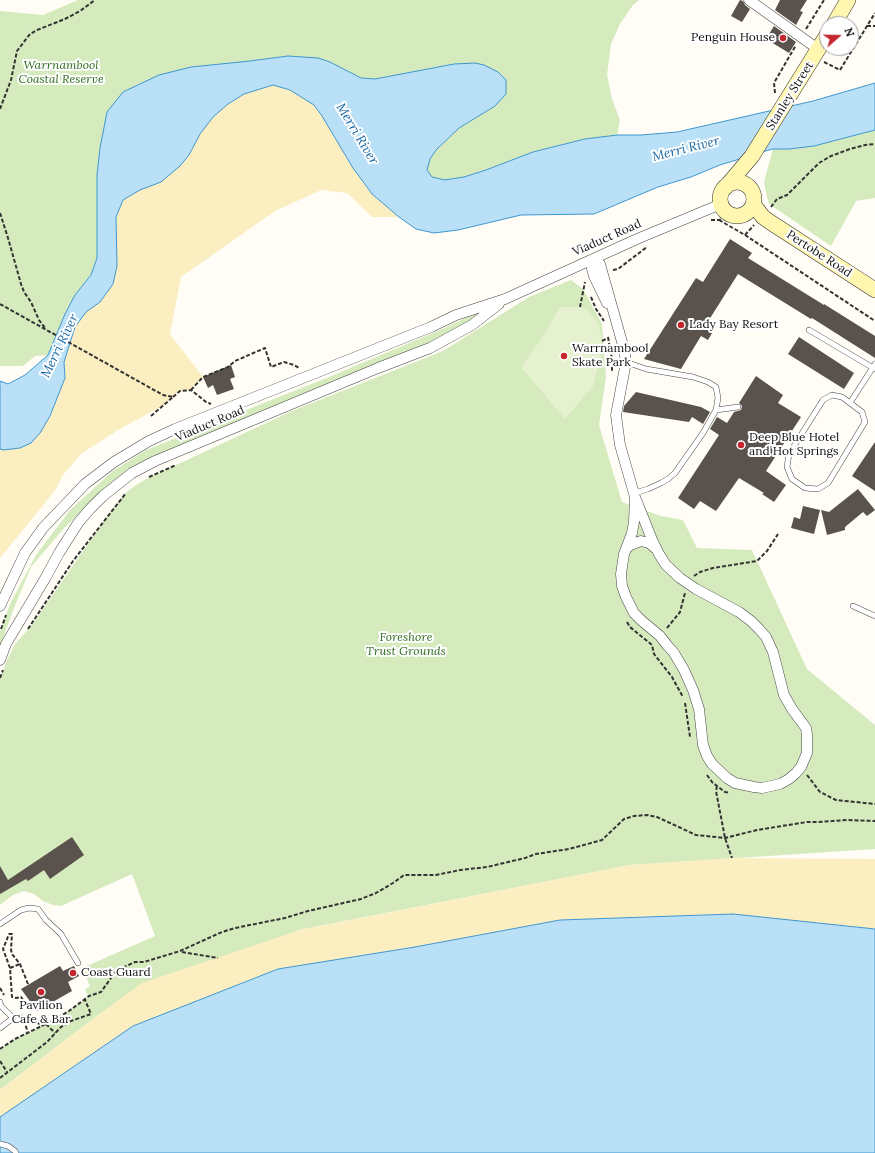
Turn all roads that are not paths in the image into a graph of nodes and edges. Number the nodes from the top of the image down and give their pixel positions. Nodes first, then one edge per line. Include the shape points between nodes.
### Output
1 (749, 0) edge
2 (848, 0) edge
3 (839, 16) edge
4 (819, 48) edge
5 (816, 53) junction
6 (752, 156) junction
7 (725, 188) junction
8 (722, 204) junction
9 (746, 206) junction
10 (593, 258) junction
11 (875, 290) edge
12 (505, 299) junction
13 (809, 330) dead end
14 (626, 362) junction
15 (874, 367) edge
16 (850, 403) junction
17 (738, 406) dead end
18 (716, 410) junction
19 (635, 495) junction
20 (626, 549) junction
21 (657, 551) junction
22 (0, 606) edge
23 (853, 606) dead end
24 (875, 616) edge
25 (2, 664) edge
26 (0, 924) edge
27 (78, 963) dead end
28 (0, 1002) edge
29 (0, 1028) edge
30 (0, 1144) edge
31 (16, 1153) edge

1 - 5 street via 801,37
2 - 3 street
4 - 5 street, Stanley Street
5 - 6 street, Stanley Street via 781,100
6 - 7 street, Stanley Street
6 - 9 street, Stanley Street
7 - 8 street via 721,198
7 - 9 street via 734,182 749,186
8 - 9 street via 727,211
8 - 10 street, Viaduct Road
9 - 11 street, Pertobe Road
10 - 12 street, Viaduct Road
10 - 14 street via 600,264 594,277 615,319
12 - 22 street, Viaduct Road via 456,315 175,429 114,462 85,484 43,528 25,553
12 - 25 street, Viaduct Road via 472,325 430,348 155,461 132,473 103,496 78,523 6,644
13 - 15 lane
14 - 18 lane via 646,369 708,382 716,387
14 - 19 street via 617,405 617,421 620,445
15 - 16 lane
16 - 16 lane via 862,412 865,422 828,483 818,489 805,488 792,479 787,467 789,454 823,400 832,395 842,397
17 - 18 lane
18 - 19 lane via 675,473 661,483
19 - 20 street via 634,522
19 - 21 street
20 - 21 street via 633,543 644,541
20 - 21 street via 621,574 626,597 634,613 660,636 684,670 699,709 705,750 712,764 735,783 754,787 775,786 789,779 801,767 808,736 806,728 784,695 775,656 766,637 739,612 680,578 666,565
23 - 24 lane
26 - 27 lane via 20,910 38,909 61,934
28 - 29 lane via 13,1018
30 - 31 lane via 8,1146

